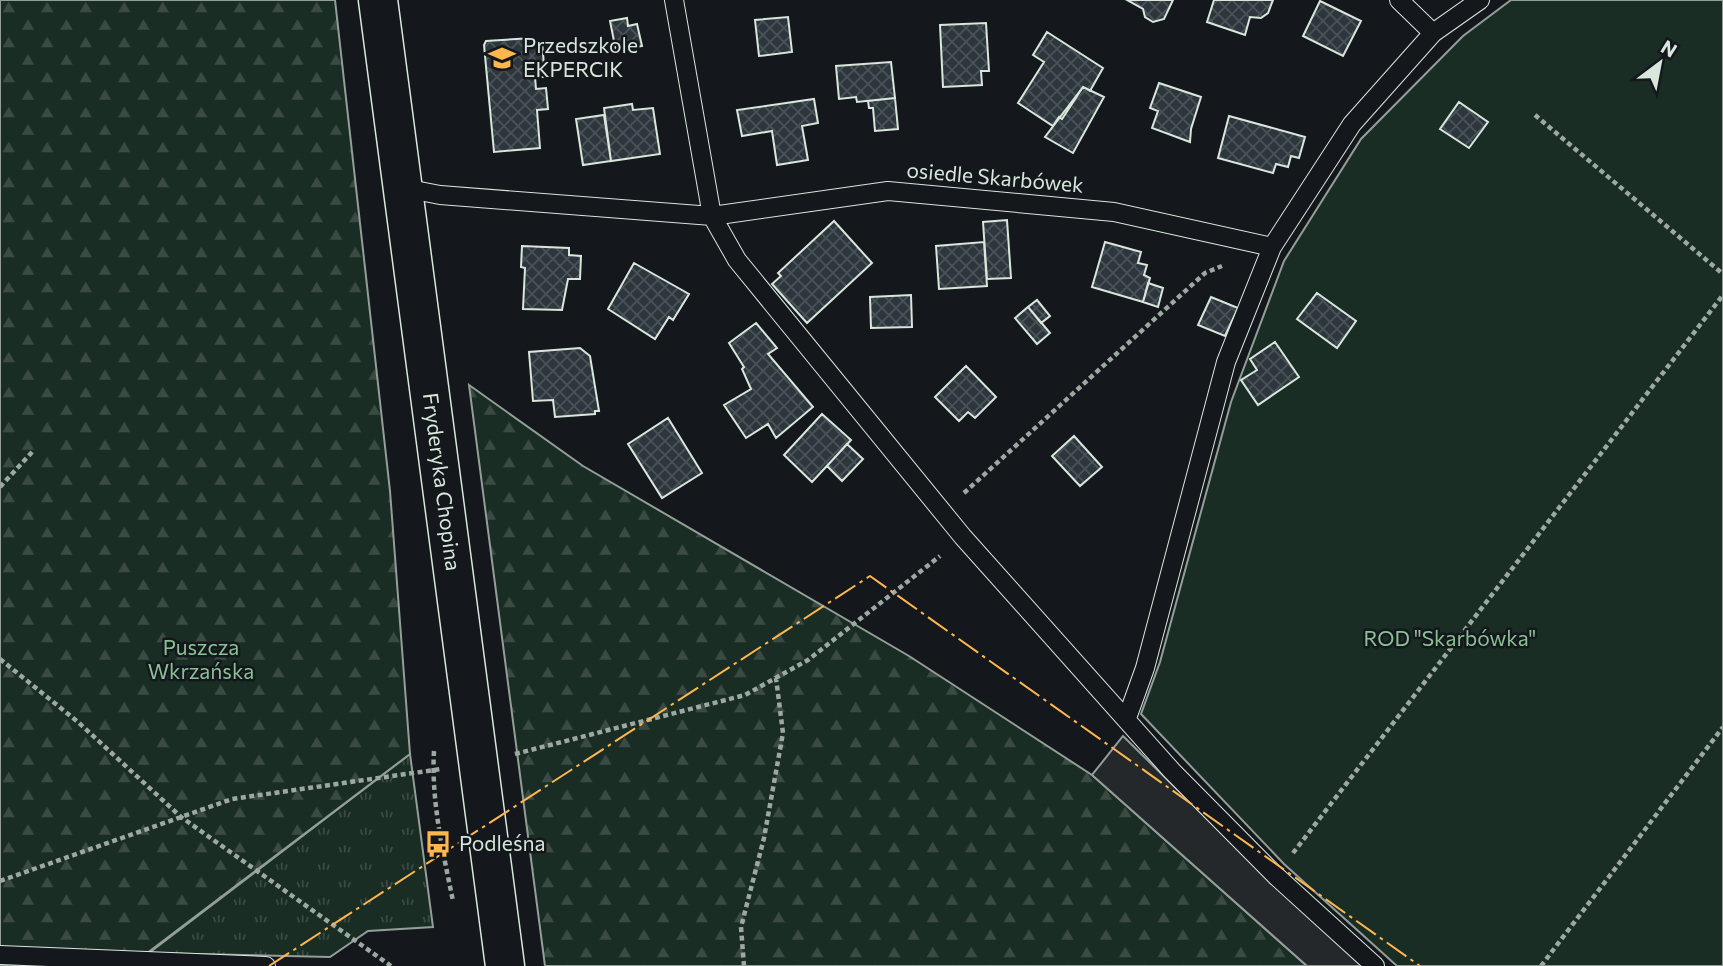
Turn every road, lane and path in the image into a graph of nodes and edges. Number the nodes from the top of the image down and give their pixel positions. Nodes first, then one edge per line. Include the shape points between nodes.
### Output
1 (378, 0) edge
2 (674, 0) edge
3 (1399, 0) edge
4 (1480, 0) edge
5 (1433, 33) junction
6 (1535, 115) dead end
7 (404, 188) junction
8 (712, 216) junction
9 (1272, 247) junction
10 (1723, 274) edge
11 (1723, 295) edge
12 (33, 451) dead end
13 (0, 487) edge
14 (942, 512) junction
15 (963, 537) junction
16 (0, 659) edge
17 (776, 677) junction
18 (1127, 718) junction
19 (1723, 727) edge
20 (480, 760) junction
21 (181, 817) junction
22 (1276, 876) junction
23 (0, 881) edge
24 (0, 955) edge
25 (266, 966) edge
26 (391, 966) edge
27 (505, 966) edge
28 (744, 966) edge
29 (1375, 966) edge
30 (1541, 966) edge

1 - 7 street, Fryderyka Chopina
2 - 8 lane
3 - 5 lane
4 - 5 lane
5 - 9 lane via 1352,124
6 - 10 path
7 - 8 lane, osiedle Skarbówek via 440,195
7 - 20 street, Fryderyka Chopina
8 - 9 lane, osiedle Skarbówek via 888,191 1114,212
8 - 14 lane via 737,260
9 - 14 path via 1205,273
9 - 18 lane via 1226,362 1145,668
11 - 22 path
12 - 13 path
14 - 15 lane
15 - 17 path via 808,660
15 - 18 lane
16 - 21 path via 78,722
17 - 20 path via 745,695
17 - 28 path via 783,733 764,838 741,927
18 - 22 lane via 1172,771
19 - 30 path
20 - 21 path via 433,771 232,799
20 - 27 street, Fryderyka Chopina
21 - 23 path
21 - 26 path
22 - 29 lane
24 - 25 lane

